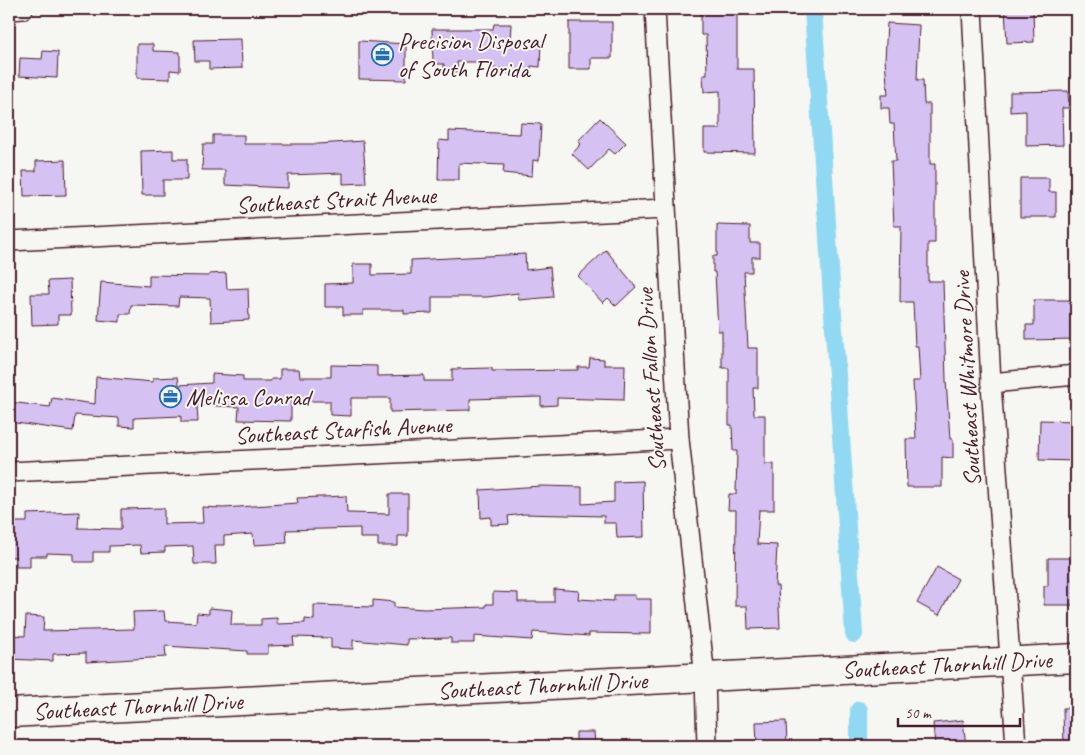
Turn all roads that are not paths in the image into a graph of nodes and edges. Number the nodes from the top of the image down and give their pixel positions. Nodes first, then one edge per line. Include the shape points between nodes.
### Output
1 (23, 9) edge
2 (655, 9) edge
3 (972, 9) edge
4 (9, 10) edge
5 (665, 209) junction
6 (9, 241) edge
7 (1076, 375) edge
8 (991, 383) junction
9 (679, 439) junction
10 (9, 472) edge
11 (1076, 658) edge
12 (1010, 661) junction
13 (705, 678) junction
14 (9, 713) edge
15 (707, 746) edge
16 (1016, 746) edge

1 - 4 street
2 - 5 street, Southeast Fallon Drive
3 - 8 street, Southeast Whitmore Drive
5 - 6 street, Southeast Strait Avenue
5 - 9 street, Southeast Fallon Drive
7 - 8 street
8 - 12 street, Southeast Whitmore Drive
9 - 10 street, Southeast Starfish Avenue
9 - 13 street, Southeast Fallon Drive
11 - 12 street, Southeast Thornhill Drive
12 - 13 street, Southeast Thornhill Drive
12 - 16 street, Southeast Whitmore Drive
13 - 14 street, Southeast Thornhill Drive
13 - 15 street, Southeast Fallon Drive

